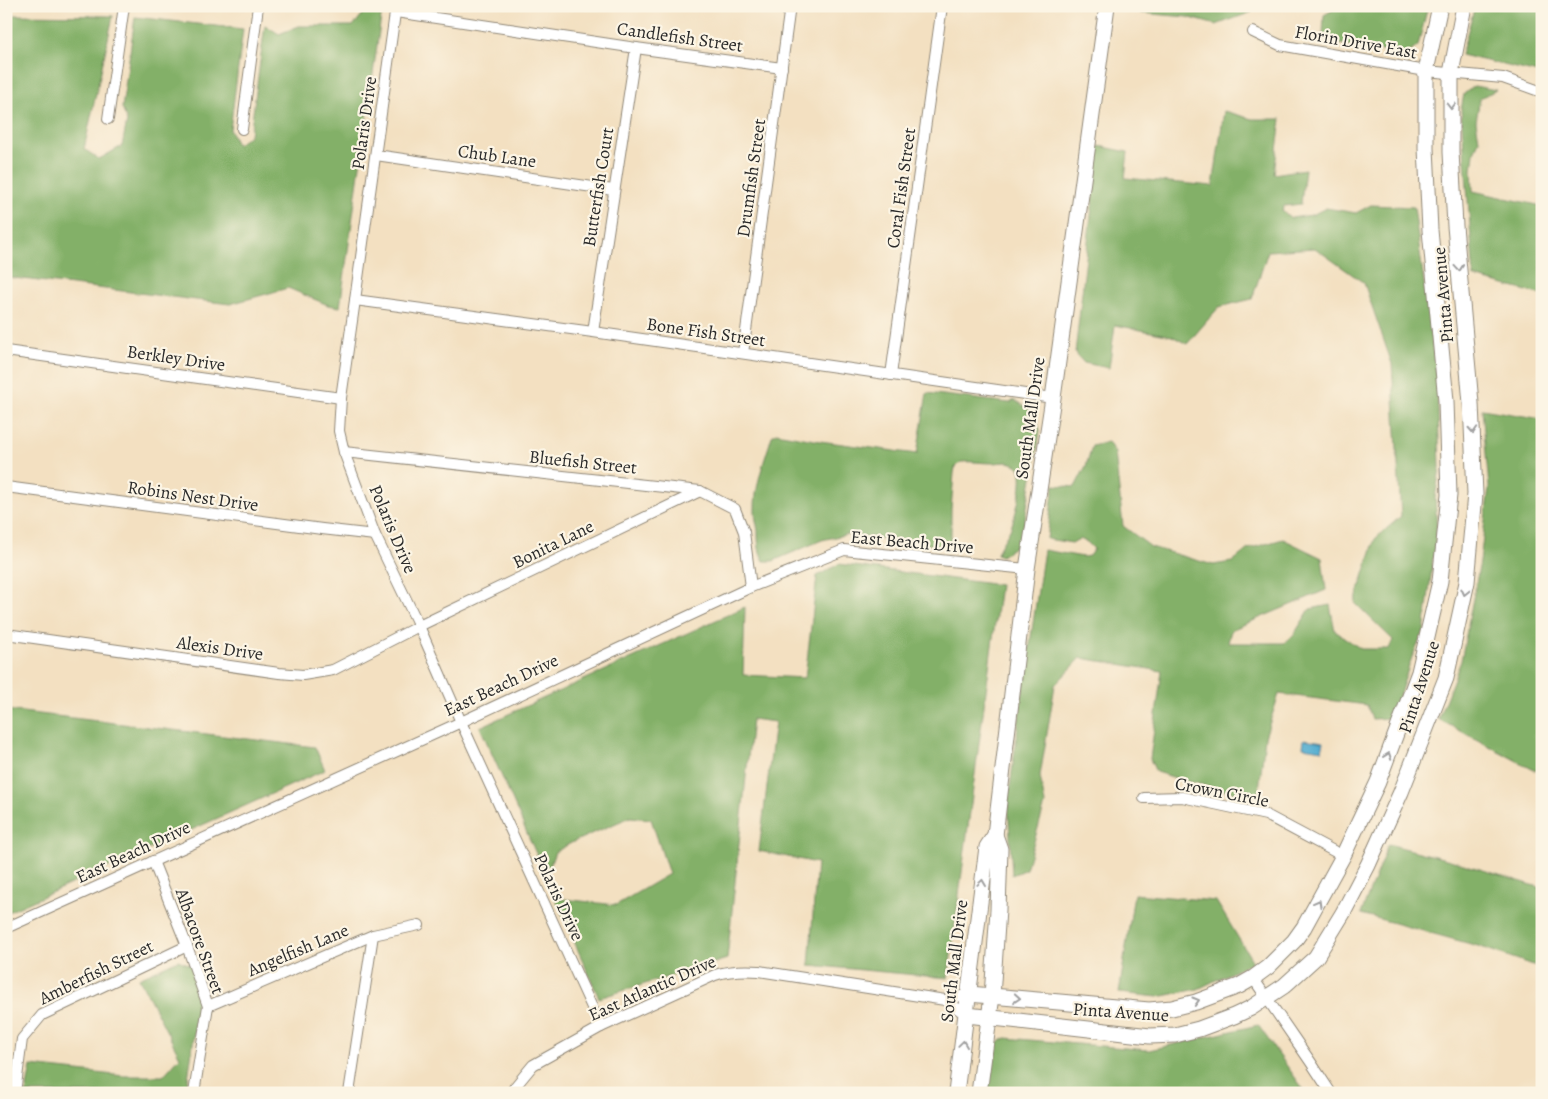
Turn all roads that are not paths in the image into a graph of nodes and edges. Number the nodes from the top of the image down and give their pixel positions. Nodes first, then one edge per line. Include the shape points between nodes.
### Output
1 (124, 6) edge
2 (258, 6) edge
3 (790, 6) edge
4 (942, 6) edge
5 (1107, 6) edge
6 (1440, 6) edge
7 (1464, 6) edge
8 (396, 9) edge
9 (1253, 32) dead end
10 (636, 48) junction
11 (782, 68) junction
12 (1426, 71) junction
13 (1451, 74) junction
14 (1542, 92) edge
15 (108, 119) dead end
16 (242, 129) dead end
17 (376, 155) junction
18 (613, 190) junction
19 (355, 300) junction
20 (593, 332) junction
21 (6, 351) edge
22 (743, 353) junction
23 (891, 375) junction
24 (341, 398) junction
25 (1053, 398) junction
26 (344, 452) junction
27 (6, 487) edge
28 (700, 491) junction
29 (1475, 494) junction
30 (1450, 495) junction
31 (375, 535) junction
32 (1027, 569) junction
33 (751, 587) junction
34 (419, 626) junction
35 (6, 634) edge
36 (461, 722) junction
37 (1144, 798) dead end
38 (995, 835) junction
39 (1343, 856) junction
40 (152, 861) junction
41 (419, 925) dead end
42 (6, 928) edge
43 (373, 935) junction
44 (187, 946) junction
45 (1253, 978) junction
46 (969, 994) junction
47 (992, 996) junction
48 (1266, 998) junction
49 (945, 1000) junction
50 (208, 1006) junction
51 (967, 1015) junction
52 (989, 1018) junction
53 (601, 1027) junction
54 (14, 1093) edge
55 (194, 1093) edge
56 (349, 1093) edge
57 (513, 1093) edge
58 (956, 1093) edge
59 (979, 1093) edge
60 (1331, 1093) edge

1 - 15 street
2 - 16 street
3 - 11 street, Drumfish Street
4 - 23 street, Coral Fish Street
5 - 25 street, South Mall Drive
6 - 12 street, Pinta Avenue
7 - 13 street, Pinta Avenue
8 - 10 street, Candlefish Street
8 - 17 street, Polaris Drive
9 - 12 street, Florin Drive East via 1280,45
10 - 11 street, Candlefish Street
10 - 18 street, Butterfish Court
11 - 22 street, Drumfish Street
12 - 13 street, Florin Drive East
12 - 30 street, Pinta Avenue via 1430,230 1446,401
13 - 14 street, Florin Drive East via 1503,78
13 -> 29 street, Pinta Avenue via 1455,226 1471,403
17 - 18 street, Chub Lane
17 - 19 street, Polaris Drive
18 - 20 street, Butterfish Court
19 - 20 street, Bone Fish Street
19 - 24 street, Polaris Drive
20 - 22 street, Bone Fish Street
21 - 24 street, Berkley Drive
22 - 23 street, Bone Fish Street
23 - 25 street, Bone Fish Street
24 - 26 street, Polaris Drive via 339,431
25 - 32 street, South Mall Drive
26 - 28 street, Bluefish Street
26 - 31 street, Polaris Drive
27 - 31 street, Robins Nest Drive
28 - 33 street, Bluefish Street via 735,509 744,532
28 - 34 street, Bonita Lane
29 - 30 street
29 -> 48 street, Pinta Avenue via 1467,582 1446,678 1402,792 1328,939 1301,972
39 -> 30 street, Pinta Avenue via 1378,782 1419,672 1440,581
31 - 34 street, Polaris Drive
32 - 33 street, East Beach Drive via 844,550
32 - 38 street, South Mall Drive
33 - 36 street, East Beach Drive
34 - 35 street, Alexis Drive via 333,670 303,675
34 - 36 street, Polaris Drive
36 - 40 street, East Beach Drive
36 - 53 street, Polaris Drive
37 - 39 street, Crown Circle via 1182,797 1266,815
46 -> 38 street, South Mall Drive via 987,847
38 - 47 street, South Mall Drive via 1000,849
45 -> 39 street, Pinta Avenue via 1294,941
40 - 42 street, East Beach Drive
40 - 44 street, Albacore Street
41 - 43 street, Angelfish Lane
43 - 50 street, Angelfish Lane
43 - 56 street, Angelfish Lane
44 - 50 street, Albacore Street
44 - 54 street, Amberfish Street via 42,1015 22,1039
47 -> 45 street, Pinta Avenue via 1149,1010 1196,1002
45 - 48 street
46 - 47 street, Pinta Avenue
46 - 49 street, East Atlantic Drive
46 - 51 street, South Mall Drive
47 - 52 street, South Mall Drive
48 - 52 street, Pinta Avenue via 1234,1016 1175,1035 1150,1036
48 - 60 street
49 - 51 street, East Atlantic Drive
49 - 53 street, East Atlantic Drive via 735,970 715,975
50 - 55 street, Albacore Street
51 - 52 street, Pinta Avenue
58 -> 51 street, South Mall Drive
52 - 59 street, South Mall Drive
53 - 57 street, East Atlantic Drive via 533,1065

